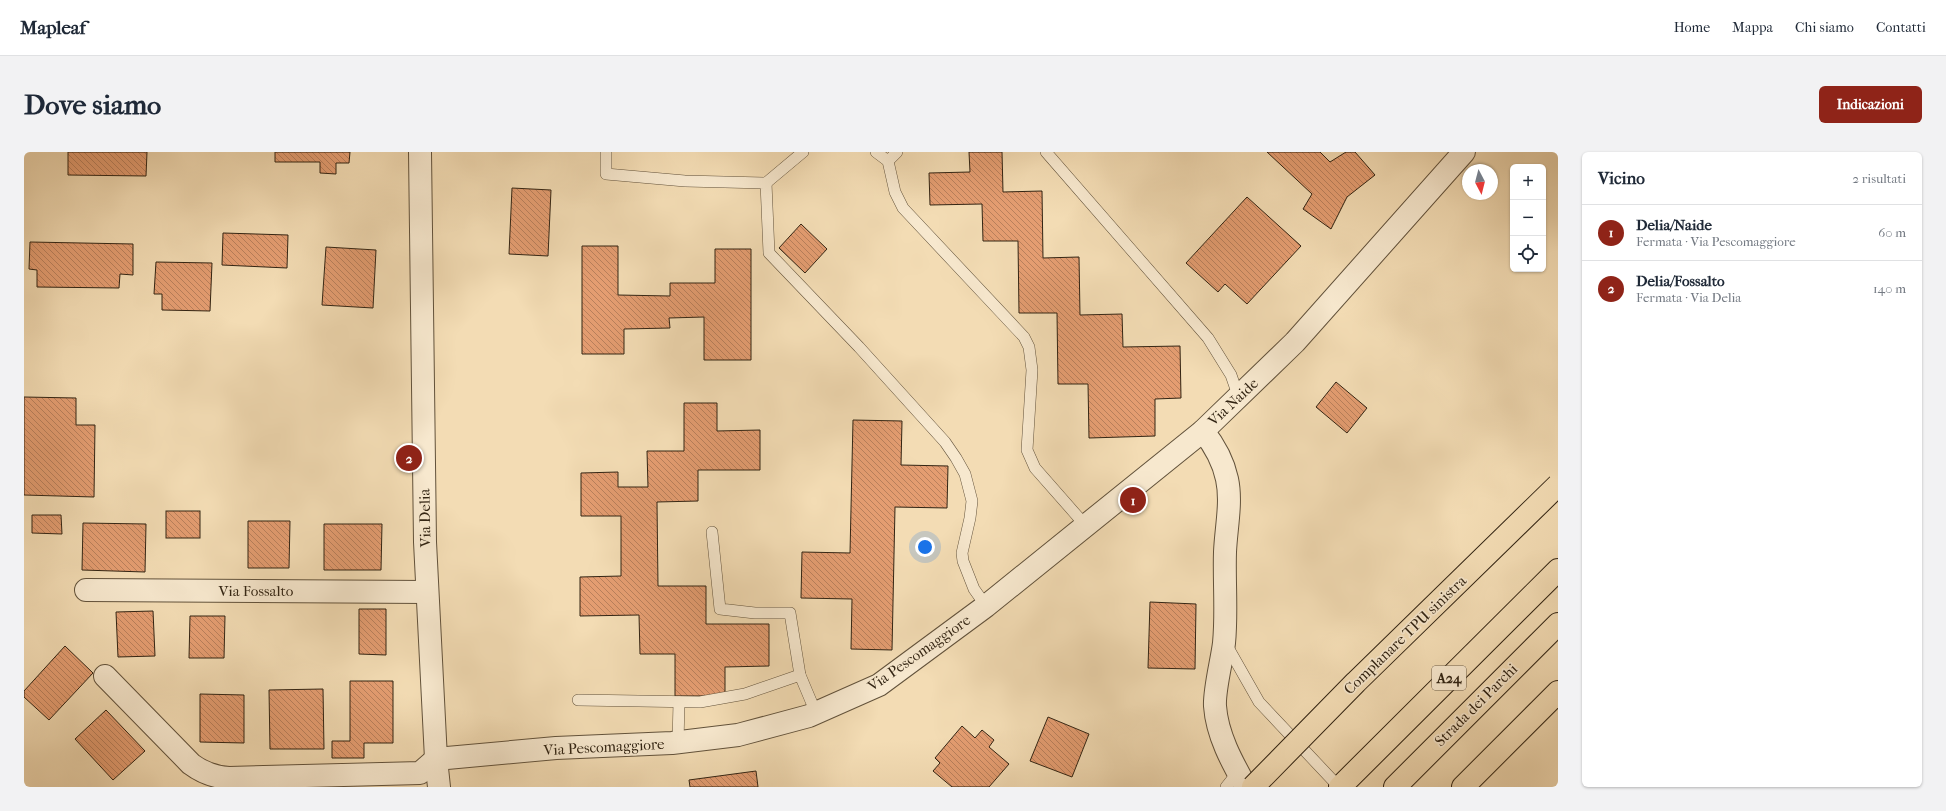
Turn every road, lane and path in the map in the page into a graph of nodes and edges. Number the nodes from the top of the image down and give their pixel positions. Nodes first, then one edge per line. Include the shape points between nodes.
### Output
1 (420, 152) edge
2 (606, 152) edge
3 (803, 152) edge
4 (876, 152) edge
5 (897, 152) edge
6 (1046, 152) edge
7 (1464, 152) edge
8 (888, 161) junction
9 (766, 182) junction
10 (1239, 398) junction
11 (1203, 431) junction
12 (1558, 485) edge
13 (1086, 526) junction
14 (712, 532) dead end
15 (1558, 570) edge
16 (86, 590) dead end
17 (427, 592) junction
18 (986, 606) junction
19 (1558, 624) edge
20 (1224, 641) junction
21 (800, 675) junction
22 (105, 676) dead end
23 (1558, 692) edge
24 (578, 700) dead end
25 (679, 702) junction
26 (816, 713) junction
27 (678, 743) junction
28 (436, 759) junction
29 (1241, 783) edge
30 (439, 787) edge
31 (1339, 787) edge
32 (1395, 787) edge
33 (1463, 787) edge

1 - 17 street, Via Delia
2 - 9 lane via 606,174 685,181
3 - 9 lane
4 - 8 lane
5 - 8 lane
6 - 10 lane via 1208,338 1231,375
7 - 10 street, Via Naide via 1295,342
8 - 13 lane via 895,192 903,208 1024,337 1029,347 1032,370 1027,450 1035,468
9 - 18 lane via 769,253 945,442 965,474 972,501 962,553 963,561 974,589
10 - 11 street, Via Naide
11 - 13 street, Via Pescomaggiore
11 - 20 street, Via Naide via 1217,450 1228,480
12 - 29 highway, Complanare TPU sinistra, bridge via 1356,682
13 - 18 street, Via Pescomaggiore
14 - 21 lane via 720,609 790,613
15 - 31 highway, A24
16 - 17 street, Via Fossalto
17 - 28 street, Via Delia
18 - 26 street, Via Pescomaggiore via 879,684
19 - 32 highway, Strada dei Parchi / A24
20 - 29 street, Via Naide via 1215,704 1227,752
20 - 31 lane via 1259,702
21 - 25 lane via 745,694 700,702
21 - 26 lane
22 - 28 street via 191,764 211,776 229,778 420,773
23 - 33 highway
24 - 25 lane
25 - 27 lane
26 - 27 street, Via Pescomaggiore via 738,735
27 - 28 street, Via Pescomaggiore via 556,748
28 - 30 street, Via Delia

